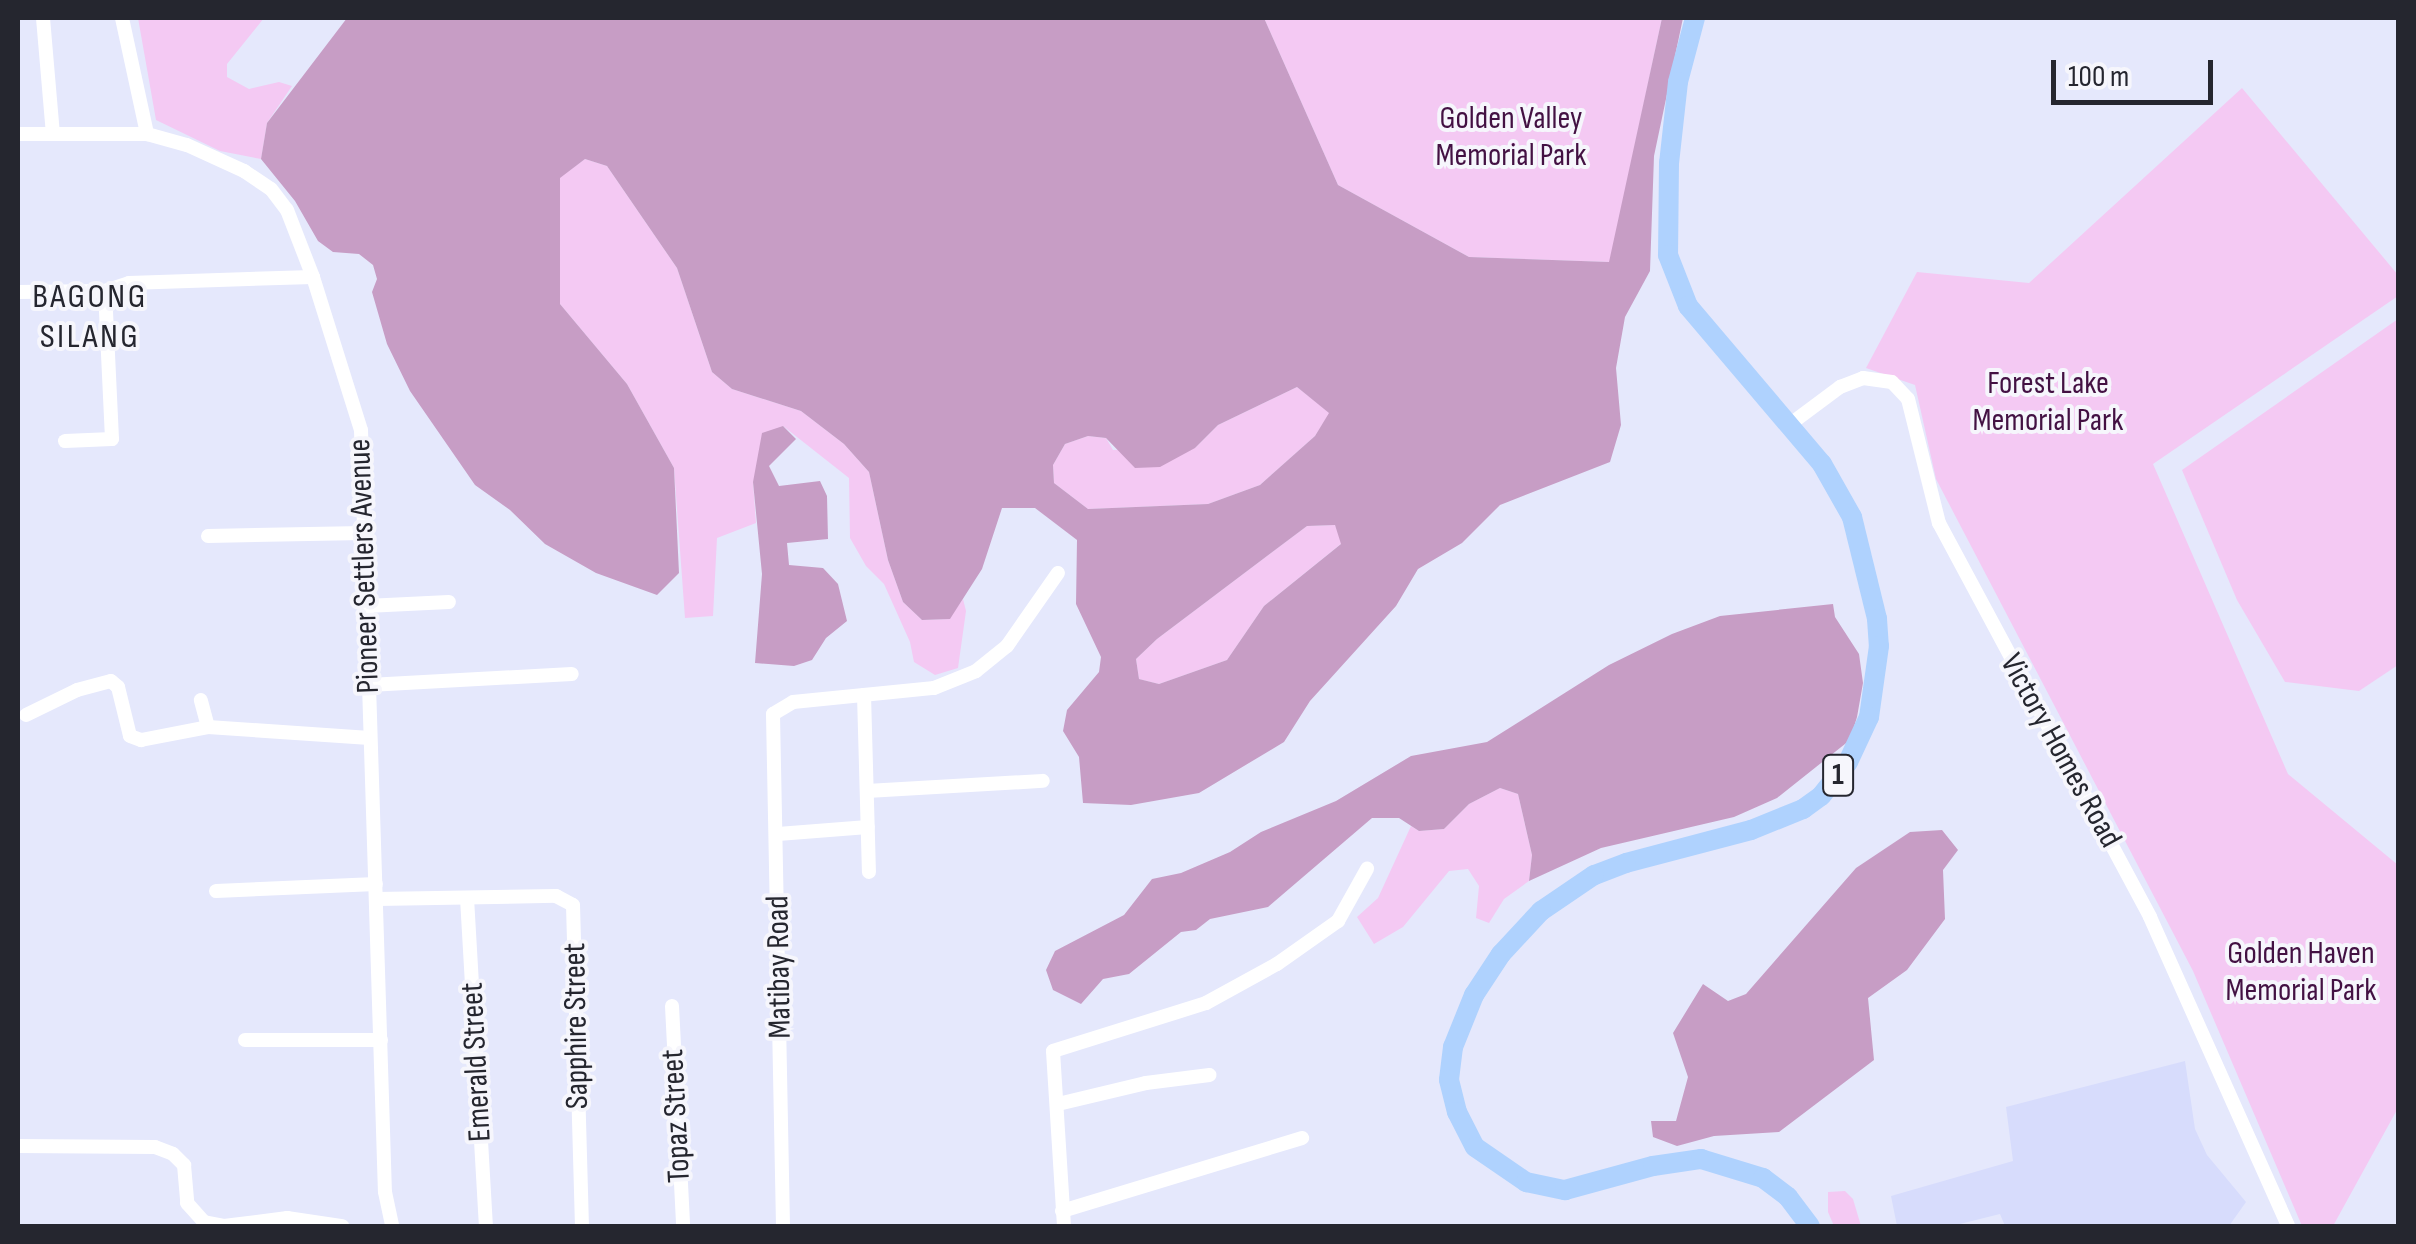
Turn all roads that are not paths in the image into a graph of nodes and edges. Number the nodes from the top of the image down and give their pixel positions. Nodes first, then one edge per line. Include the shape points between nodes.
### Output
1 (43, 18) edge
2 (122, 18) edge
3 (1696, 18) edge
4 (18, 134) edge
5 (53, 134) junction
6 (147, 134) junction
7 (314, 278) junction
8 (105, 291) junction
9 (18, 292) edge
10 (1789, 425) junction
11 (65, 441) dead end
12 (364, 533) junction
13 (208, 536) dead end
14 (1058, 573) dead end
15 (448, 602) dead end
16 (366, 606) junction
17 (572, 674) dead end
18 (369, 685) junction
19 (864, 695) junction
20 (202, 700) dead end
21 (26, 715) dead end
22 (208, 727) junction
23 (370, 738) junction
24 (1042, 781) dead end
25 (866, 791) junction
26 (868, 827) junction
27 (778, 834) junction
28 (1367, 868) dead end
29 (869, 872) dead end
30 (216, 891) dead end
31 (376, 891) junction
32 (467, 898) junction
33 (672, 1006) dead end
34 (245, 1040) dead end
35 (381, 1040) junction
36 (1209, 1075) dead end
37 (1058, 1104) junction
38 (1302, 1138) dead end
39 (18, 1146) edge
40 (1063, 1219) edge
41 (342, 1226) edge
42 (392, 1226) edge
43 (486, 1226) edge
44 (582, 1226) edge
45 (683, 1226) edge
46 (783, 1226) edge
47 (1810, 1226) edge
48 (2288, 1226) edge

1 - 5 street
2 - 6 street
3 - 10 highway, 1 via 1678,82 1668,163 1668,255 1698,321
4 - 5 street, Pioneer Settlers Avenue
5 - 6 street, Pioneer Settlers Avenue
6 - 7 street, Pioneer Settlers Avenue via 187,144 271,188 294,224
7 - 8 street via 129,283
7 - 12 street, Pioneer Settlers Avenue via 360,421
8 - 9 street
8 - 11 street via 112,439
10 - 47 highway, 1 via 1844,498 1871,582 1879,646 1858,741 1820,796 1785,819 1626,863 1541,911 1474,995 1453,1047 1450,1080 1475,1147 1526,1182 1565,1190 1701,1159 1763,1178
10 - 48 street, Victory Homes Road via 1840,387 1864,378 1892,382 1908,399 1944,533 2150,917
12 - 13 street
12 - 16 street, Pioneer Settlers Avenue
14 - 19 street via 990,662 934,688
15 - 16 street
16 - 18 street, Pioneer Settlers Avenue
17 - 18 street
18 - 23 street, Pioneer Settlers Avenue
19 - 25 street
19 - 27 street, Matibay Road via 777,709 772,722
20 - 22 street
21 - 22 street via 106,680 118,687 132,739
22 - 23 street
23 - 31 street, Pioneer Settlers Avenue
24 - 25 street
25 - 26 street
26 - 27 street
26 - 29 street
27 - 46 street, Matibay Road
28 - 37 street via 1338,921 1266,970 1206,1002 1052,1051
30 - 31 street, Sapphire Street
31 - 32 street, Sapphire Street
31 - 35 street, Pioneer Settlers Avenue
32 - 43 street, Emerald Street
32 - 44 street, Sapphire Street via 556,896 575,910
33 - 45 street, Topaz Street
34 - 35 street
35 - 42 street, Pioneer Settlers Avenue
36 - 37 street
37 - 40 street
38 - 40 street
39 - 41 street via 155,1147 180,1158 188,1203 204,1222 287,1218

